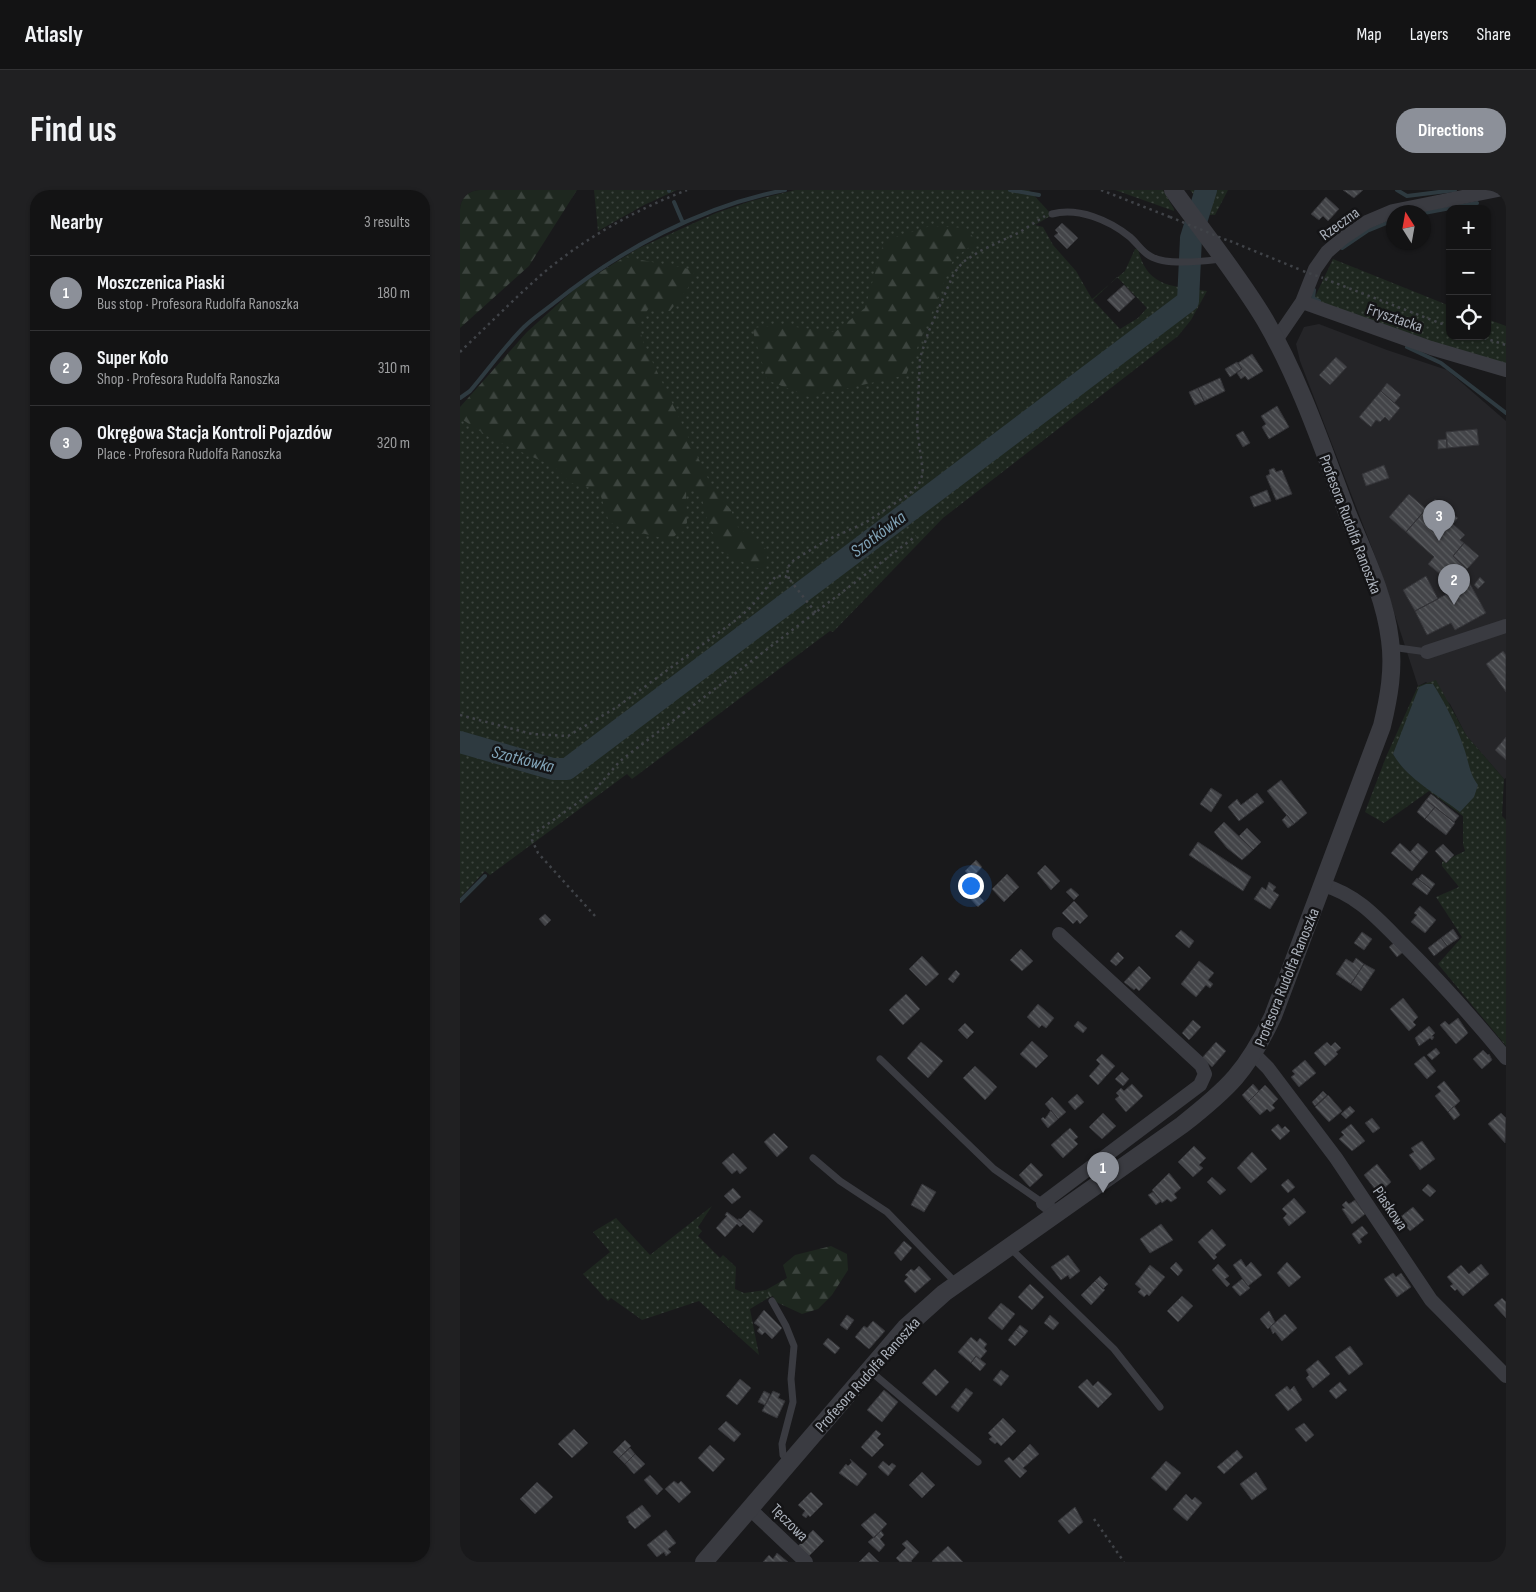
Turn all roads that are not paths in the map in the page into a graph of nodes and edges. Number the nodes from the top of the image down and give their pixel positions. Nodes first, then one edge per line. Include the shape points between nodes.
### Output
1 (1498, 190) edge
2 (1178, 197) edge
3 (1052, 214) road end
4 (1223, 259) junction
5 (1302, 302) junction
6 (1276, 340) junction
7 (1506, 370) edge
8 (1506, 626) edge
9 (1391, 647) junction
10 (1427, 652) joint
11 (1323, 885) junction
12 (1059, 934) dead end
13 (1254, 1054) junction
14 (1506, 1058) edge
15 (880, 1059) dead end
16 (813, 1158) dead end
17 (1050, 1208) junction
18 (1009, 1246) junction
19 (957, 1284) junction
20 (772, 1301) dead end
21 (868, 1370) junction
22 (1506, 1376) edge
23 (1160, 1408) dead end
24 (978, 1462) dead end
25 (788, 1463) junction
26 (749, 1508) junction
27 (704, 1562) edge
28 (806, 1562) edge

1 - 5 street, Rzeczna via 1422,204 1367,222 1327,252 1315,269
2 - 4 street, Profesora Rudolfa Ranoszka, bridge
3 - 4 lane via 1074,211 1109,224 1150,256 1169,261
4 - 6 street, Profesora Rudolfa Ranoszka
5 - 6 street, Rzeczna
5 - 7 street, Frysztacka via 1432,348
6 - 9 street, Profesora Rudolfa Ranoszka via 1367,563 1388,622
8 - 10 street
9 - 10 lane
9 - 11 street, Profesora Rudolfa Ranoszka via 1389,696 1382,726
11 - 13 street, Profesora Rudolfa Ranoszka via 1274,1016
11 - 14 street via 1357,899 1383,923 1441,982
12 - 17 street, Profesora Rudolfa Ranoszka via 1201,1065 1205,1074 1200,1085
13 - 17 street, Profesora Rudolfa Ranoszka via 1220,1096 1182,1125
13 - 22 street, Piaskowa via 1336,1158 1431,1300
15 - 17 lane via 994,1169
16 - 19 lane via 840,1181 887,1212
17 - 18 street, Profesora Rudolfa Ranoszka
18 - 19 street, Profesora Rudolfa Ranoszka
18 - 23 lane via 1114,1348
19 - 21 street, Profesora Rudolfa Ranoszka via 905,1328
20 - 25 lane via 794,1346 791,1379 794,1402 782,1444
21 - 24 lane
21 - 25 street, Profesora Rudolfa Ranoszka
25 - 26 street, Profesora Rudolfa Ranoszka
26 - 27 street, Profesora Rudolfa Ranoszka
26 - 28 street, Tęczowa

